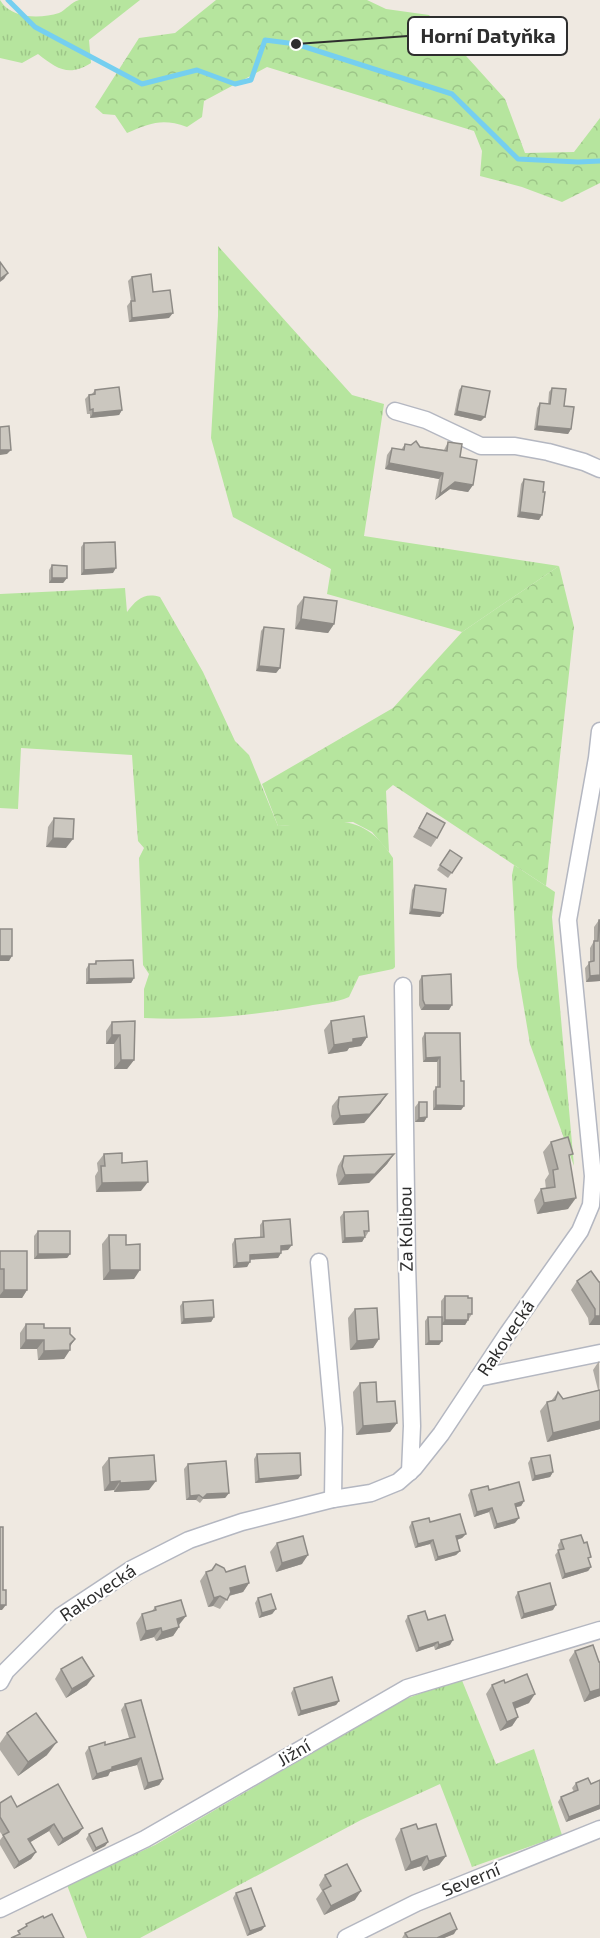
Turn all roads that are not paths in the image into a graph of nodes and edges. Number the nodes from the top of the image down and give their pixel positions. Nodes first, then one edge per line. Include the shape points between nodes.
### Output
1 (395, 411) dead end
2 (600, 469) edge
3 (600, 731) edge
4 (403, 986) dead end
5 (320, 1262) dead end
6 (600, 1353) edge
7 (478, 1378) junction
8 (410, 1472) junction
9 (333, 1499) junction
10 (600, 1630) edge
11 (0, 1682) edge
12 (600, 1829) edge
13 (0, 1909) edge
14 (346, 1938) edge

1 - 2 street via 426,420 481,446 515,446 548,452
3 - 7 street, Rakovecká via 568,920 593,1176 591,1205 580,1231
4 - 8 street, Za Kolibou
5 - 9 street via 334,1428
6 - 7 street
7 - 8 street, Rakovecká
8 - 9 street, Rakovecká via 398,1482 371,1493
9 - 11 street, Rakovecká via 189,1540 132,1569 61,1616 6,1671
10 - 13 street, Jižní via 407,1688 144,1839
12 - 14 street, Severní via 416,1903

